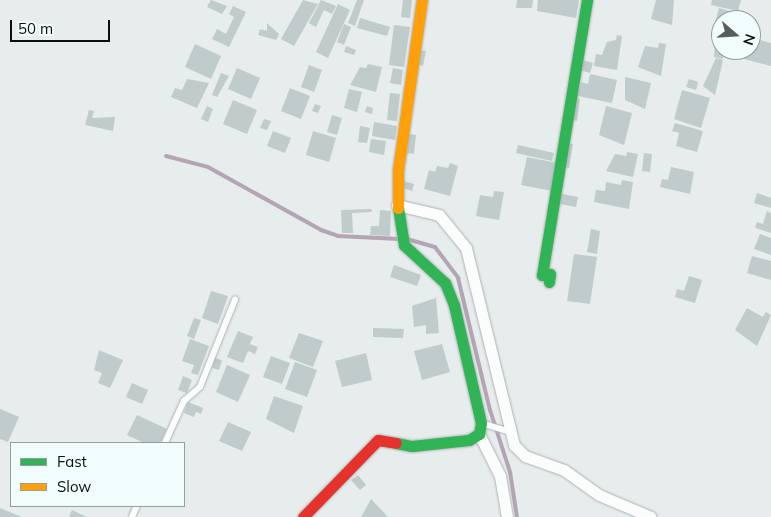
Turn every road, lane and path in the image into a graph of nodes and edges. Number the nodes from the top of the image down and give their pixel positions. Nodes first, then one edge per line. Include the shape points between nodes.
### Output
1 (422, 0) edge
2 (587, 0) edge
3 (398, 205) junction
4 (549, 282) dead end
5 (235, 300) dead end
6 (480, 429) junction
7 (510, 432) junction
8 (165, 442) edge
9 (302, 517) edge
10 (507, 517) edge
11 (651, 517) edge

1 - 3 street via 398,170
2 - 4 street via 542,275 550,274
3 - 6 street via 404,245 445,283 454,305
3 - 7 street via 439,215 466,248
5 - 8 lane via 200,387 184,401
6 - 7 lane
6 - 9 street via 469,440 412,446 378,440
6 - 10 street via 500,476
7 - 11 street via 514,446 525,456 543,459 599,495

